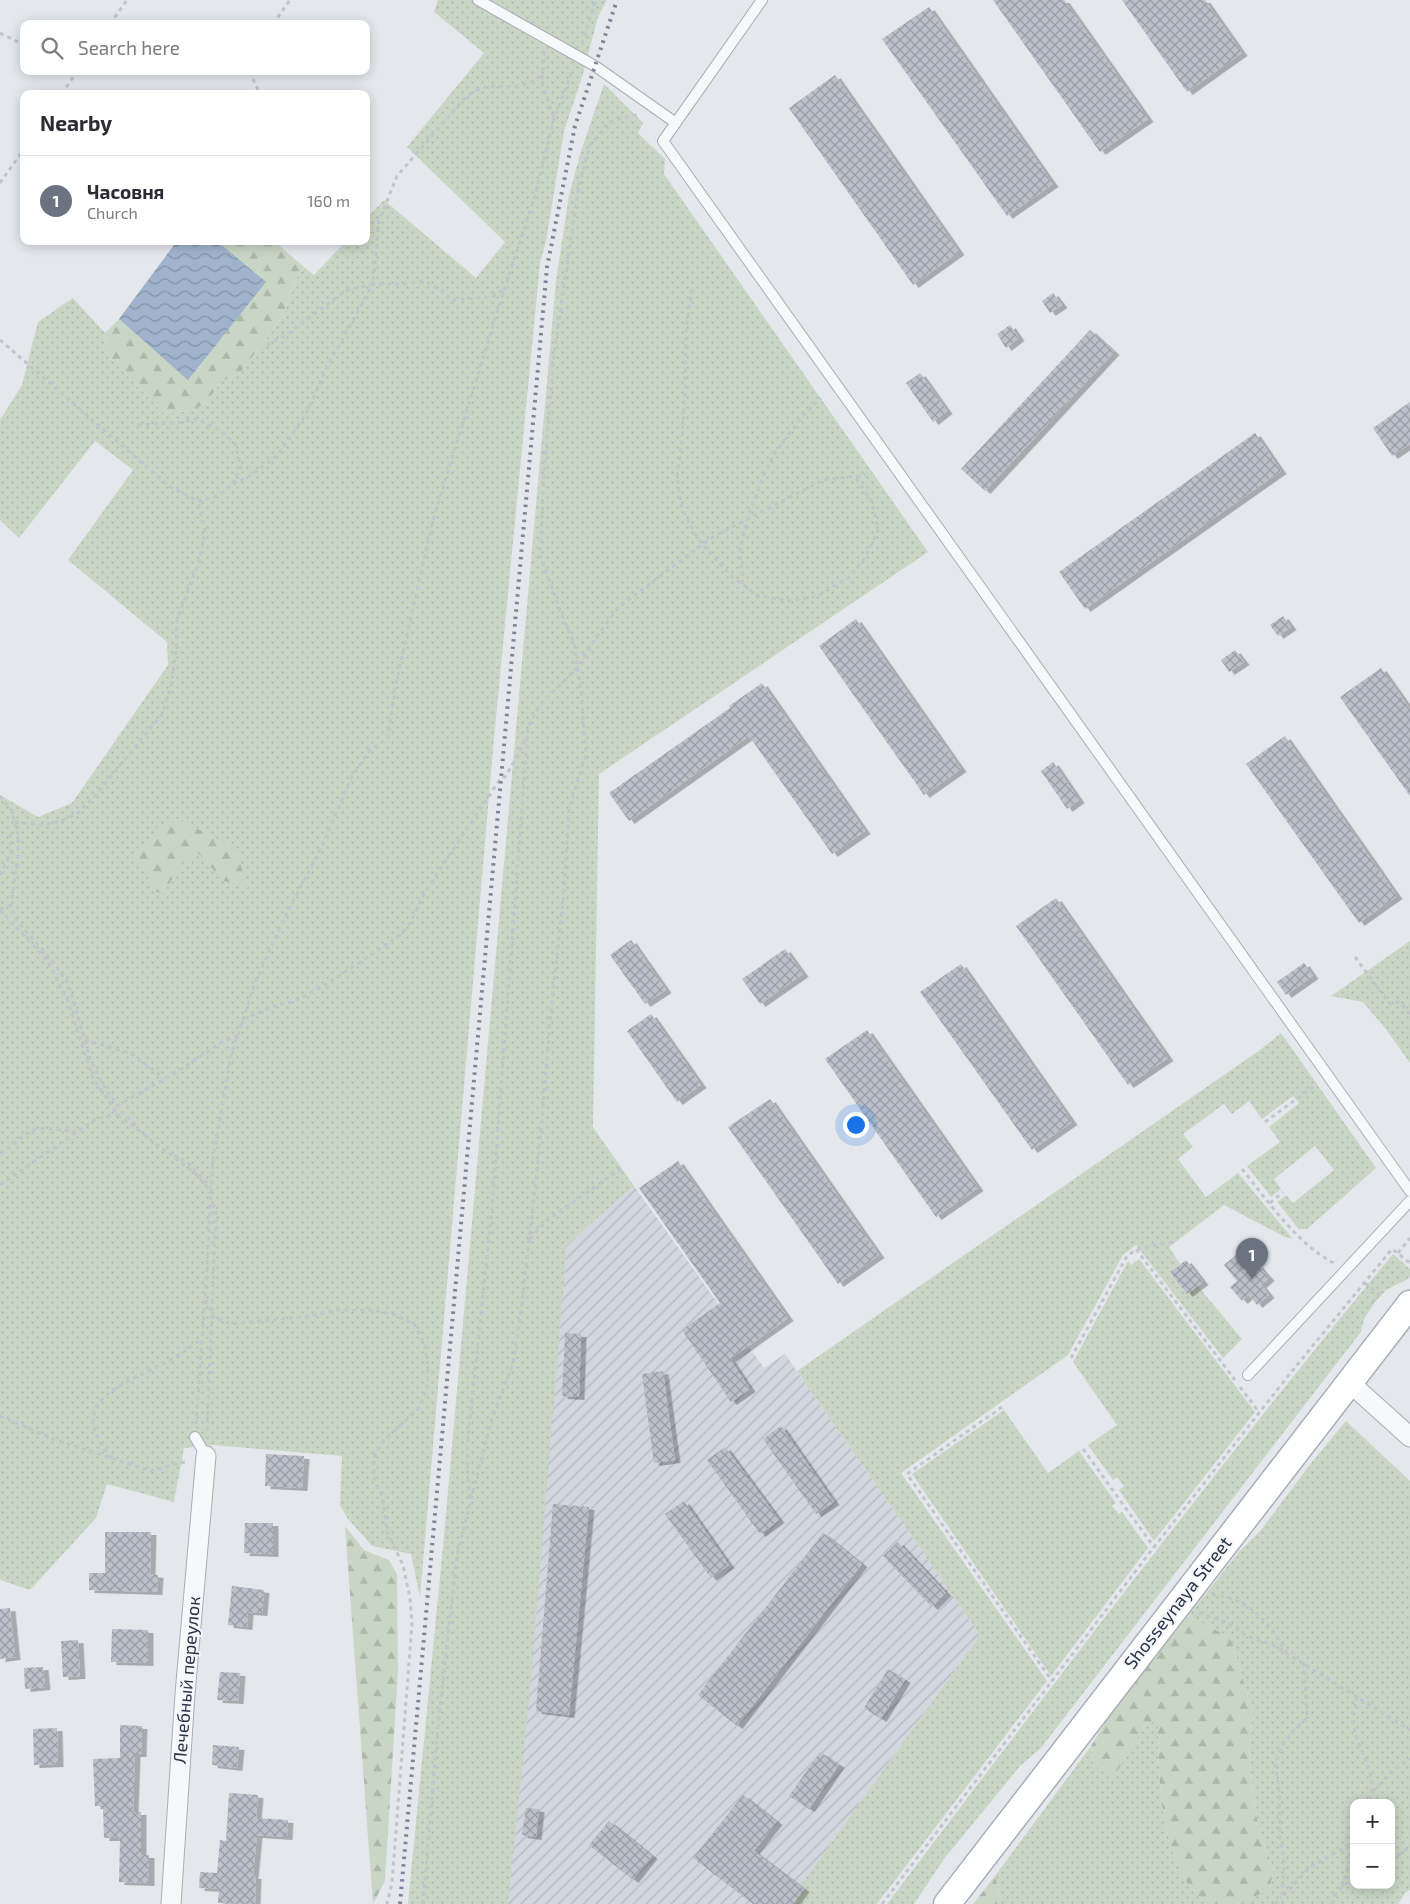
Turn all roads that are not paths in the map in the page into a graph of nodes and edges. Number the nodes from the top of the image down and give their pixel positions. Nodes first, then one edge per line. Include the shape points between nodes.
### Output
1 (478, 0) edge
2 (762, 0) edge
3 (676, 123) junction
4 (1410, 1191) edge
5 (1410, 1201) edge
6 (1410, 1304) edge
7 (1248, 1375) dead end
8 (1349, 1382) junction
9 (195, 1437) road end
10 (1410, 1437) edge
11 (206, 1456) joint
12 (171, 1904) edge
13 (947, 1904) edge

1 - 3 lane via 578,56
2 - 3 lane
3 - 4 lane via 663,141 673,156
5 - 7 lane
6 - 8 main road, Shosseynaya Street
8 - 10 street
8 - 13 main road, Shosseynaya Street
9 - 11 lane
11 - 12 street, Лечебный переулок

